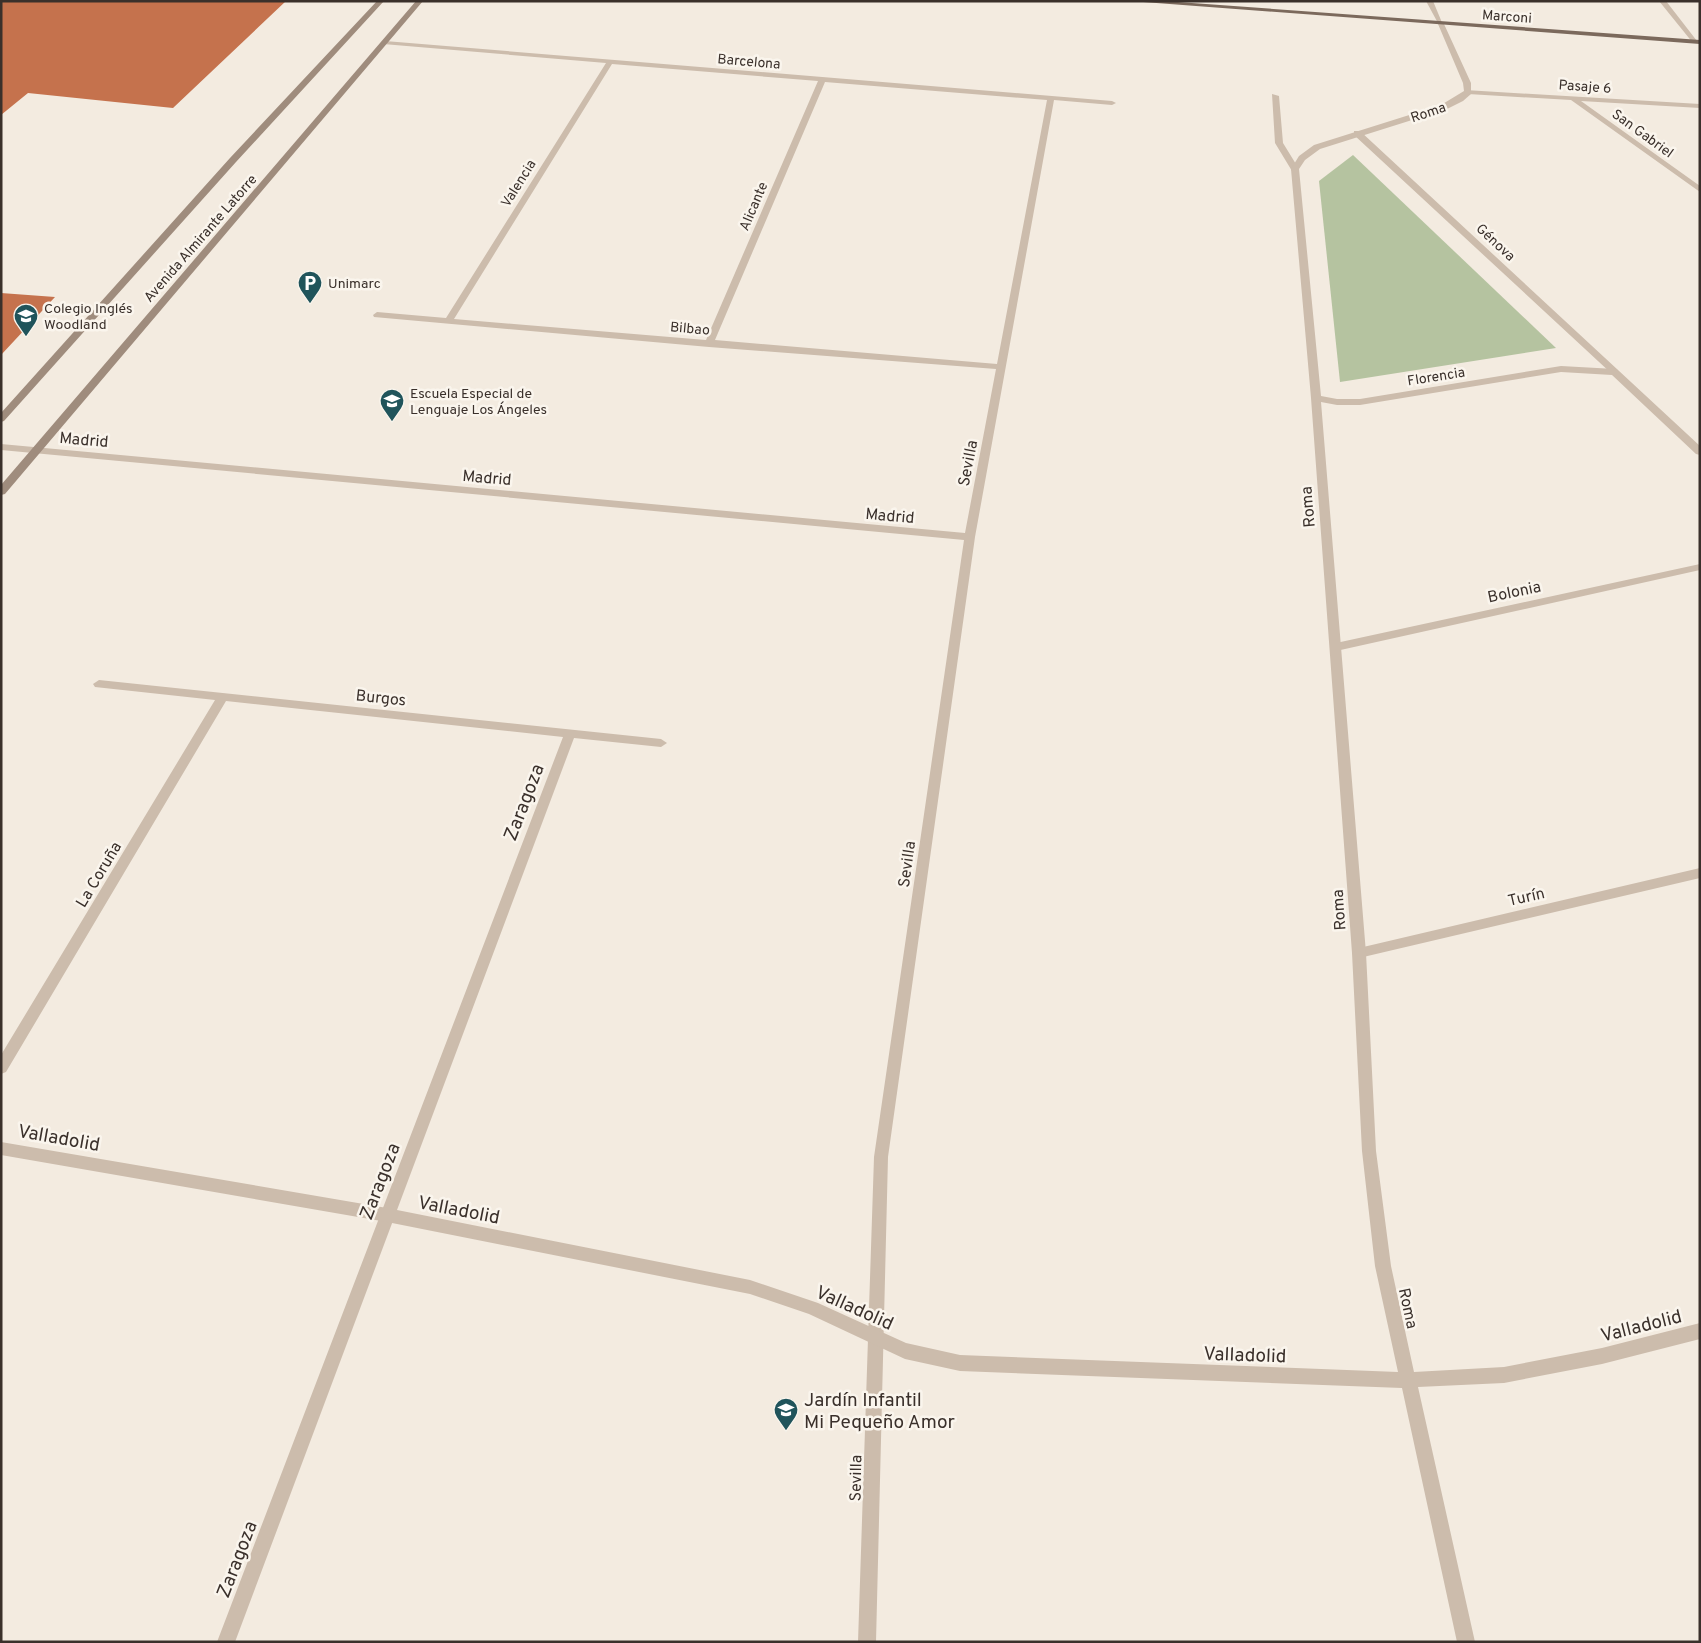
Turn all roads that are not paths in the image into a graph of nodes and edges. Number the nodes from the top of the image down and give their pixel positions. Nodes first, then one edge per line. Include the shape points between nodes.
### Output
1 (381, 1) edge
2 (420, 1) edge
3 (1133, 1) edge
4 (1429, 1) edge
5 (1662, 1) edge
6 (1441, 24) junction
7 (1697, 42) edge
8 (385, 43) junction
9 (610, 62) junction
10 (822, 80) junction
11 (1468, 92) junction
12 (1275, 96) dead end
13 (1571, 97) junction
14 (1051, 99) junction
15 (1112, 103) dead end
16 (1700, 106) edge
17 (1357, 133) junction
18 (1294, 169) junction
19 (1700, 190) edge
20 (377, 315) dead end
21 (449, 320) junction
22 (709, 344) junction
23 (1002, 367) junction
24 (1614, 372) junction
25 (1316, 398) junction
26 (1, 419) edge
27 (1, 447) edge
28 (37, 450) junction
29 (1700, 452) edge
30 (1, 492) edge
31 (970, 538) junction
32 (1700, 567) edge
33 (1336, 647) junction
34 (99, 684) dead end
35 (223, 697) junction
36 (570, 734) junction
37 (661, 743) dead end
38 (1700, 873) edge
39 (1359, 953) junction
40 (1, 1068) edge
41 (1, 1148) edge
42 (387, 1215) junction
43 (1700, 1331) edge
44 (874, 1338) junction
45 (1406, 1380) junction
46 (226, 1642) edge
47 (868, 1642) edge
48 (1466, 1642) edge

1 - 26 main road, Avenida Almirante Latorre via 233,160
2 - 8 main road, Avenida Almirante Latorre
3 - 6 main road, Marconi
4 - 6 street
5 - 7 street
6 - 7 main road, Marconi
6 - 11 street
8 - 9 street, Barcelona
8 - 28 main road, Avenida Almirante Latorre
9 - 10 street, Barcelona
9 - 21 street, Valencia
10 - 14 street, Barcelona
10 - 22 street, Alicante
11 - 13 street, Pasaje 6
11 - 17 street, Roma via 1444,108
12 - 18 street, Roma via 1279,143
13 - 16 street, Pasaje 6
13 - 19 street, San Gabriel
14 - 15 street, Barcelona
14 - 23 street, Sevilla
17 - 18 street, Roma via 1317,147
17 - 24 street, Génova
18 - 25 street, Roma
20 - 21 street, Bilbao
21 - 22 street, Bilbao
22 - 23 street, Bilbao
23 - 31 street, Sevilla
24 - 25 street, Florencia via 1561,369 1360,402
24 - 29 street, Génova
25 - 33 street, Roma
27 - 28 street, Madrid
28 - 30 main road, Avenida Almirante Latorre
28 - 31 street, Madrid
31 - 44 street, Sevilla via 881,1157
32 - 33 street, Bolonia
33 - 39 street, Roma
34 - 35 street, Burgos
35 - 36 street, Burgos
35 - 40 street, La Coruña
36 - 37 street, Burgos
36 - 42 street, Zaragoza
38 - 39 street, Turín
39 - 45 street, Roma via 1370,1160 1383,1266
41 - 42 street, Valladolid
42 - 44 street, Valladolid via 750,1287 812,1308
42 - 46 street, Zaragoza
43 - 45 street, Valladolid via 1602,1356 1504,1375
44 - 45 street, Valladolid via 906,1351 960,1363
44 - 47 street, Sevilla
45 - 48 street, Roma

